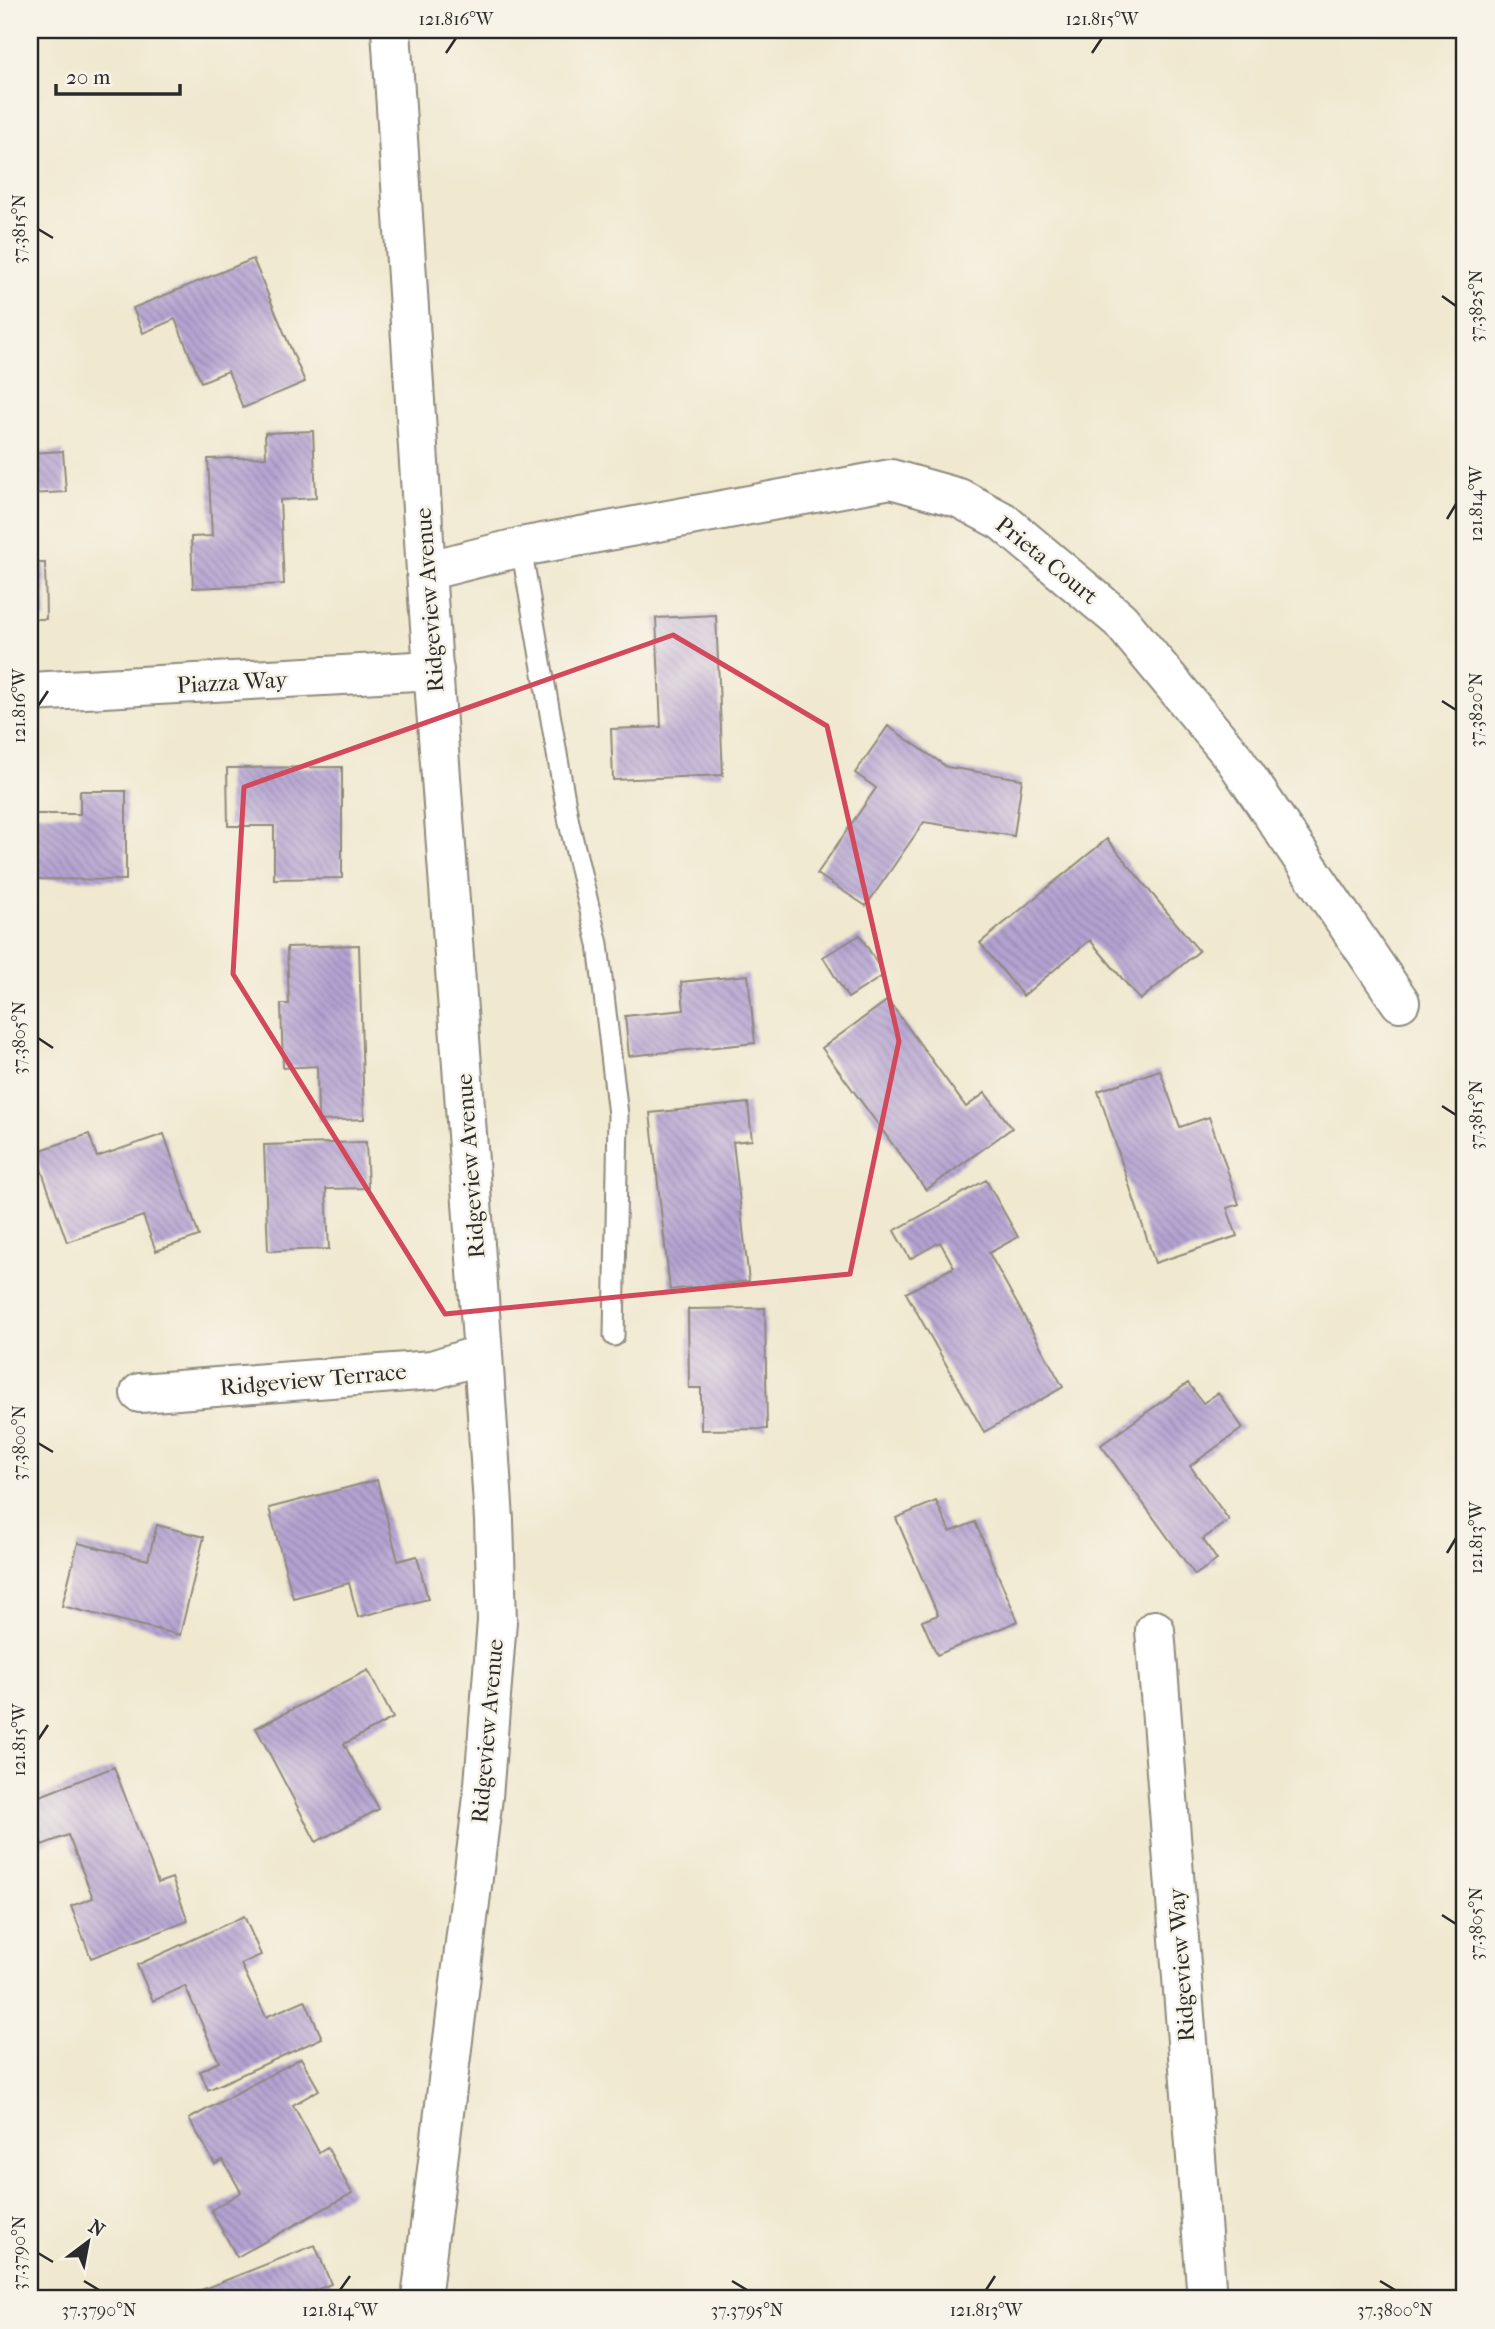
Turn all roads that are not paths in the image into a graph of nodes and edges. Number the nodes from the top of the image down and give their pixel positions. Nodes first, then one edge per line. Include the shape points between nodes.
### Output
1 (391, 30) edge
2 (521, 547) junction
3 (426, 571) junction
4 (434, 670) junction
5 (30, 692) edge
6 (1400, 1002) dead end
7 (614, 1336) dead end
8 (483, 1354) junction
9 (140, 1393) dead end
10 (1155, 1630) dead end
11 (421, 2299) edge
12 (1207, 2299) edge

1 - 3 street, Ridgeview Avenue
2 - 3 street, Prieta Court
2 - 6 street, Prieta Court via 891,479 959,498 1002,521 1121,620 1234,758
2 - 7 lane via 569,823 598,944 618,1115
3 - 4 street, Ridgeview Avenue
4 - 5 street, Piazza Way
4 - 8 street, Ridgeview Avenue
8 - 9 street, Ridgeview Terrace via 432,1370
8 - 11 street, Ridgeview Avenue via 497,1621 483,1797
10 - 12 street, Ridgeview Way

